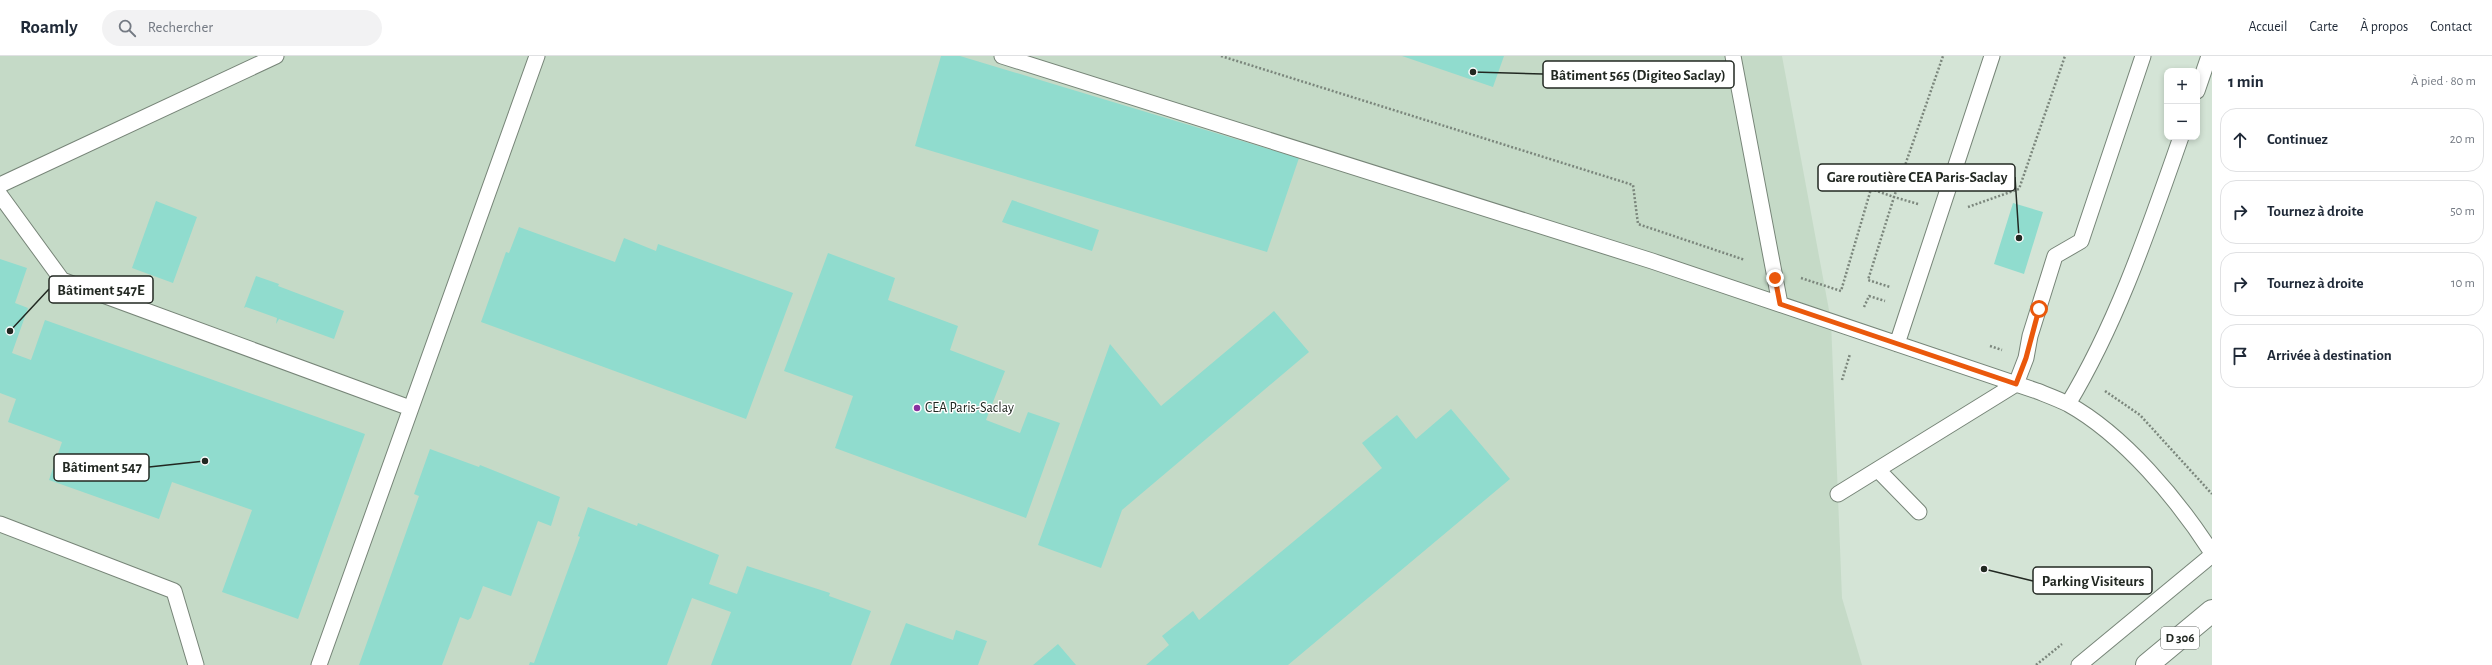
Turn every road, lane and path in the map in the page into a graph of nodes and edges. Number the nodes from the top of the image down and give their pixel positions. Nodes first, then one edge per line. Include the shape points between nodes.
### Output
1 (276, 56) edge
2 (537, 56) edge
3 (1002, 56) edge
4 (1221, 56) edge
5 (1734, 56) edge
6 (1992, 56) edge
7 (2143, 56) edge
8 (2209, 56) edge
9 (2200, 82) edge
10 (2180, 140) edge
11 (0, 185) edge
12 (0, 195) edge
13 (1773, 269) junction
14 (1894, 289) dead end
15 (1890, 303) dead end
16 (1780, 304) junction
17 (1857, 330) junction
18 (1897, 344) junction
19 (1842, 380) dead end
20 (2016, 384) junction
21 (2068, 404) junction
22 (410, 408) junction
23 (1878, 470) junction
24 (1838, 494) dead end
25 (1919, 512) dead end
26 (0, 524) edge
27 (2212, 554) edge
28 (2212, 611) edge
29 (196, 665) edge
30 (319, 665) edge
31 (2078, 665) edge
32 (2147, 665) edge

1 - 11 lane
2 - 22 lane
3 - 16 lane via 1652,261
4 - 13 path via 1633,185 1638,224
5 - 13 lane
6 - 18 lane
7 - 20 lane via 2081,241 2056,256
8 - 9 lane
10 - 21 lane via 2138,260 2082,380
12 - 22 lane via 62,280
13 - 14 path via 1841,291 1871,189 1894,197 1868,280
13 - 16 lane
15 - 17 path via 1869,296
16 - 17 lane
17 - 18 lane
17 - 19 path
18 - 20 lane
20 - 21 lane
20 - 23 lane
21 - 27 lane via 2128,449 2198,532
22 - 30 lane
23 - 24 lane
23 - 25 lane
26 - 29 lane via 174,590
27 - 31 lane
28 - 32 main road, D 306

